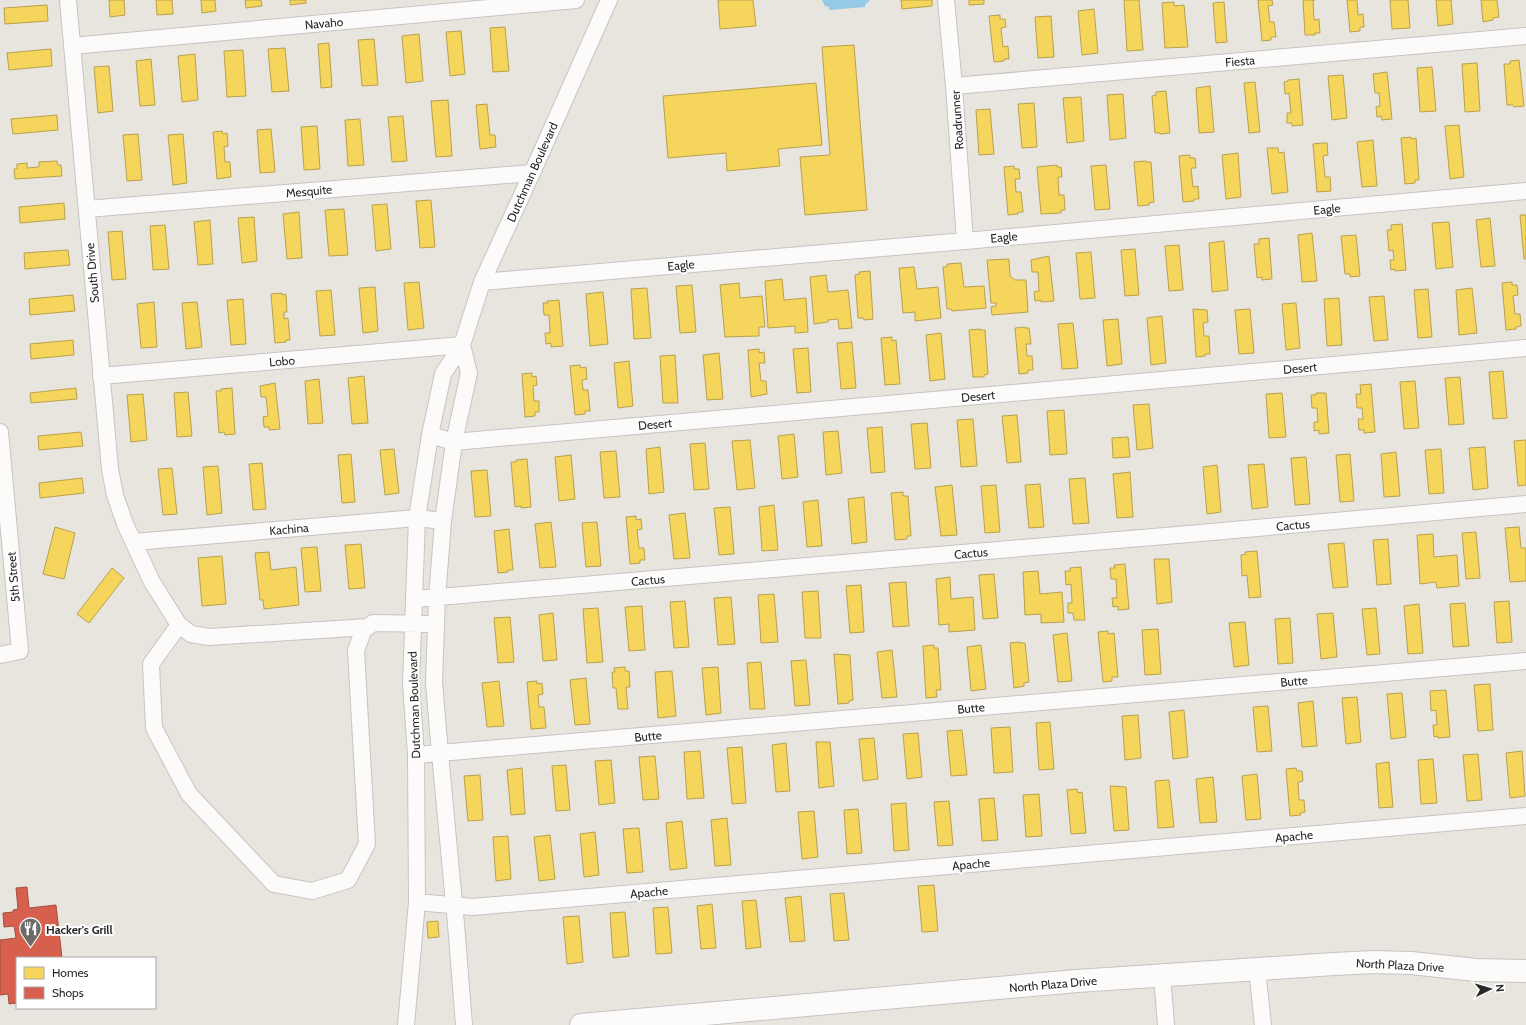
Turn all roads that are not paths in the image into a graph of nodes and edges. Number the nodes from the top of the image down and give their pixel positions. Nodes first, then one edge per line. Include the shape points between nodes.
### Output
1 (68, 0) edge
2 (576, 0) edge
3 (609, 0) edge
4 (946, 0) edge
5 (1526, 36) edge
6 (72, 46) junction
7 (954, 86) junction
8 (532, 173) junction
9 (1526, 191) edge
10 (87, 209) junction
11 (965, 241) junction
12 (482, 282) junction
13 (462, 345) junction
14 (1526, 348) edge
15 (101, 376) junction
16 (0, 432) edge
17 (430, 435) junction
18 (454, 442) junction
19 (1526, 504) edge
20 (417, 518) junction
21 (444, 521) junction
22 (134, 542) junction
23 (437, 598) junction
24 (415, 599) junction
25 (413, 623) junction
26 (436, 624) junction
27 (178, 625) junction
28 (368, 627) junction
29 (0, 655) edge
30 (1526, 661) edge
31 (440, 754) junction
32 (416, 756) junction
33 (1526, 816) edge
34 (417, 902) junction
35 (455, 905) junction
36 (1257, 969) junction
37 (1526, 971) edge
38 (1162, 976) junction
39 (406, 1025) edge
40 (464, 1025) edge
41 (581, 1025) edge
42 (1166, 1025) edge
43 (1263, 1025) edge

1 - 6 lane, South Drive
2 - 6 lane, Navaho
3 - 8 lane, Dutchman Boulevard
4 - 7 lane, Roadrunner
5 - 7 lane, Fiesta
6 - 10 lane, South Drive
7 - 11 lane, Roadrunner
8 - 10 lane, Mesquite
8 - 12 lane, Dutchman Boulevard
9 - 11 lane, Eagle
10 - 15 lane, South Drive
11 - 12 lane, Eagle
12 - 13 lane, Dutchman Boulevard
13 - 15 lane, Lobo
13 - 17 lane, Dutchman Boulevard via 443,374
13 - 18 lane, Dutchman Boulevard via 469,373
14 - 18 lane, Desert
15 - 22 lane, South Drive via 115,495
16 - 29 lane, 5th Street via 20,651
17 - 18 lane, Desert
17 - 20 lane, Dutchman Boulevard
18 - 21 lane, Dutchman Boulevard
19 - 23 lane, Cactus
20 - 21 lane, Kachina
20 - 22 lane, Kachina
20 - 24 lane, Dutchman Boulevard
21 - 23 lane, Dutchman Boulevard
22 - 27 lane, South Drive via 152,582
23 - 24 lane, Cactus
23 - 26 lane, Dutchman Boulevard
24 - 25 lane, Dutchman Boulevard
25 - 26 lane
25 - 28 lane via 373,623
25 - 32 lane, Dutchman Boulevard via 411,684
26 - 31 lane, Dutchman Boulevard via 434,682
27 - 28 lane via 191,634 209,637
27 - 28 lane via 151,664 154,728 189,794 274,884 312,891 348,880 366,844 356,651 363,631
30 - 31 lane, Butte
31 - 32 lane, Butte
31 - 35 lane, Dutchman Boulevard
32 - 34 lane, Dutchman Boulevard
33 - 35 lane, Apache via 473,907
34 - 35 lane, Apache
34 - 39 lane, Dutchman Boulevard
35 - 40 lane, Dutchman Boulevard
36 - 37 street, North Plaza Drive via 1374,962
36 - 38 street, North Plaza Drive
36 - 43 lane
38 - 41 street, North Plaza Drive via 1077,981
38 - 42 lane

